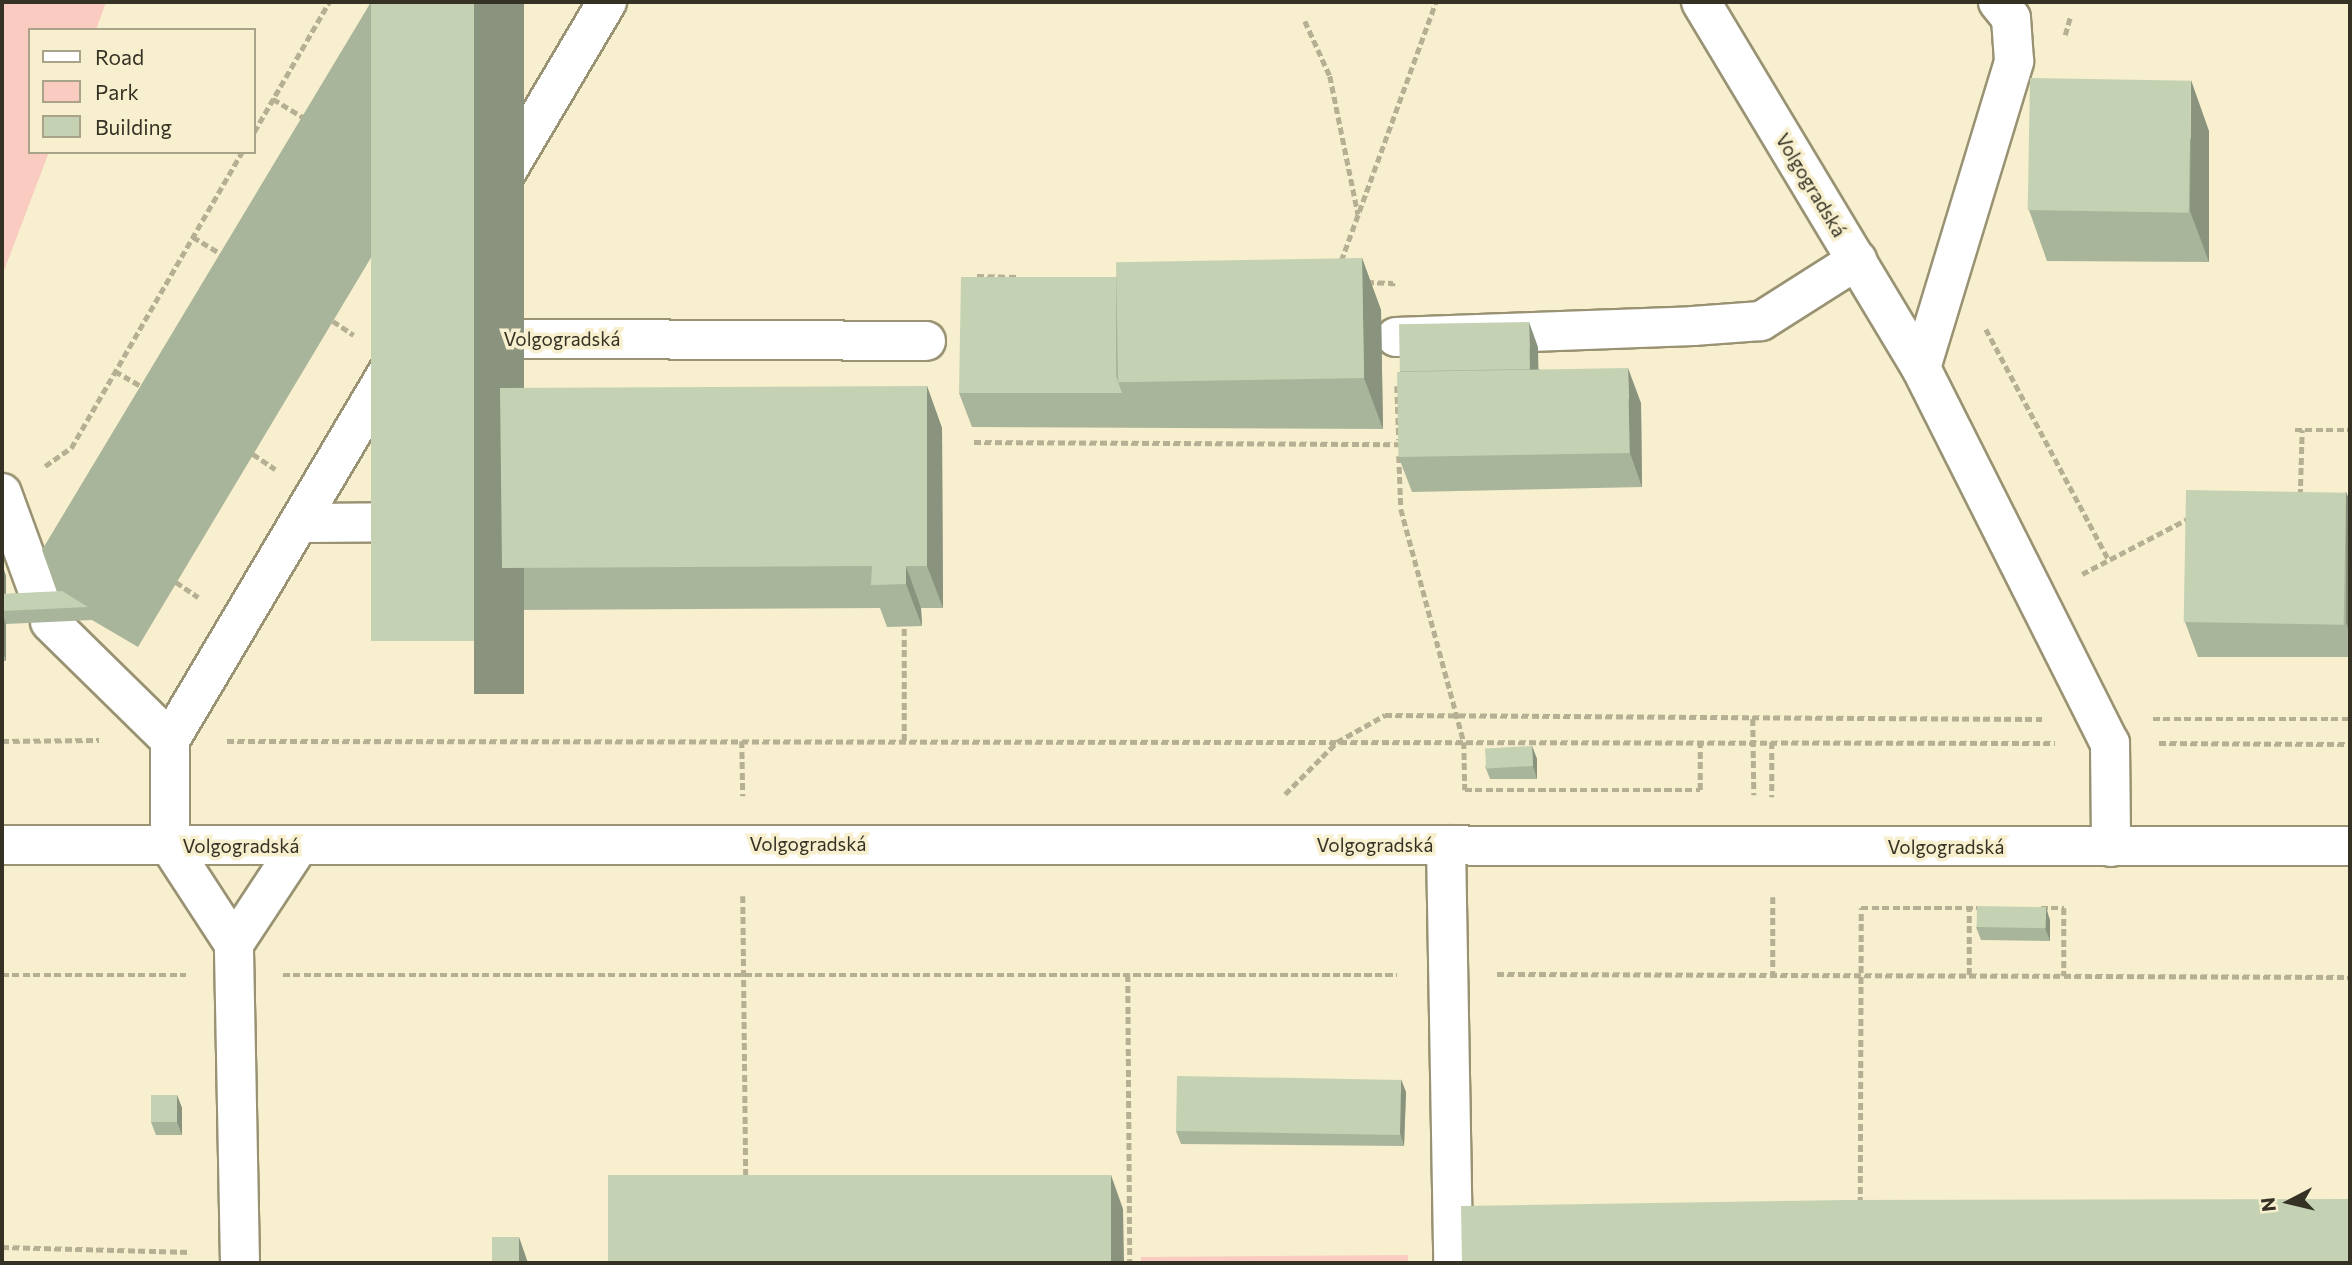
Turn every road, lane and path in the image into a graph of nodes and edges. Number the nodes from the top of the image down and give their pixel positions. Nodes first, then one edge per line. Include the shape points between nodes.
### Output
1 (329, 2) edge
2 (607, 2) edge
3 (1436, 2) edge
4 (1700, 2) edge
5 (1998, 2) edge
6 (2070, 18) dead end
7 (1305, 21) dead end
8 (2062, 44) dead end
9 (272, 99) junction
10 (317, 124) edge
11 (256, 128) edge
12 (241, 154) edge
13 (1358, 215) junction
14 (193, 237) junction
15 (225, 256) edge
16 (1857, 260) junction
17 (1338, 271) edge
18 (977, 276) edge
19 (1031, 277) edge
20 (1358, 282) edge
21 (1984, 325) dead end
22 (1396, 337) junction
23 (408, 338) junction
24 (926, 341) dead end
25 (1922, 368) junction
26 (115, 371) junction
27 (146, 389) edge
28 (2295, 430) dead end
29 (2302, 430) junction
30 (2350, 430) edge
31 (974, 442) dead end
32 (1399, 444) junction
33 (2, 493) edge
34 (2287, 498) edge
35 (2201, 511) edge
36 (516, 522) edge
37 (299, 523) junction
38 (2109, 560) junction
39 (2072, 580) dead end
40 (904, 627) edge
41 (1457, 716) junction
42 (170, 740) junction
43 (2, 741) edge
44 (904, 741) junction
45 (1337, 742) junction
46 (1464, 742) junction
47 (1700, 742) junction
48 (1754, 742) junction
49 (2110, 743) junction
50 (2350, 744) edge
51 (1754, 797) dead end
52 (1235, 844) junction
53 (2, 845) edge
54 (1446, 845) junction
55 (170, 846) junction
56 (2350, 846) edge
57 (298, 847) junction
58 (2110, 847) junction
59 (1969, 908) junction
60 (1983, 908) edge
61 (2037, 908) edge
62 (234, 959) junction
63 (1448, 974) junction
64 (1861, 974) junction
65 (2, 975) edge
66 (1128, 975) junction
67 (1969, 975) junction
68 (2064, 975) junction
69 (744, 976) junction
70 (2350, 977) edge
71 (746, 1186) edge
72 (1860, 1207) edge
73 (2, 1247) edge
74 (204, 1252) dead end
75 (240, 1263) edge
76 (1130, 1263) edge
77 (1453, 1263) edge

1 - 9 path
2 - 23 street
3 - 13 path
4 - 16 street, Volgogradská
5 - 25 street via 2011,18 2014,61
6 - 8 path
7 - 13 path via 1331,76
9 - 10 path
9 - 11 path
12 - 14 path
13 - 17 path
14 - 15 path
14 - 26 path
16 - 22 street via 1761,321
16 - 25 street, Volgogradská
18 - 19 path
20 - 22 path via 1393,283
21 - 38 path
22 - 32 path
23 - 24 street, Volgogradská
23 - 37 street
25 - 49 street, Volgogradská
26 - 27 path
26 - 33 path via 71,448
28 - 29 path
29 - 30 path
29 - 34 path via 2300,498
31 - 32 path
32 - 41 path via 1401,509
33 - 42 street via 47,614
35 - 38 path
36 - 37 street
37 - 42 street
38 - 39 path
40 - 44 path
41 - 45 path via 1385,715
41 - 46 path
41 - 48 path via 1753,719
42 - 43 path
42 - 44 path
42 - 55 street, Volgogradská
44 - 45 path
45 - 46 path
45 - 52 path
46 - 47 path
46 - 47 path via 1465,790 1700,790
47 - 48 path
48 - 49 path
48 - 51 path
49 - 50 path
49 - 58 street, Volgogradská
52 - 54 street, Volgogradská
52 - 57 street, Volgogradská
53 - 55 street, Volgogradská
54 - 58 street, Volgogradská
54 - 63 street, Volgogradská
55 - 57 street, Volgogradská
55 - 62 street
56 - 58 street, Volgogradská
57 - 62 street
59 - 60 path
59 - 64 path via 1861,908
59 - 67 path
61 - 68 path via 2064,908
62 - 65 path
62 - 69 path
62 - 75 street
63 - 64 path
63 - 66 path
63 - 77 street, Volgogradská
64 - 67 path
64 - 72 path
66 - 69 path
66 - 76 path
67 - 68 path
68 - 70 path
69 - 71 path
73 - 74 path

